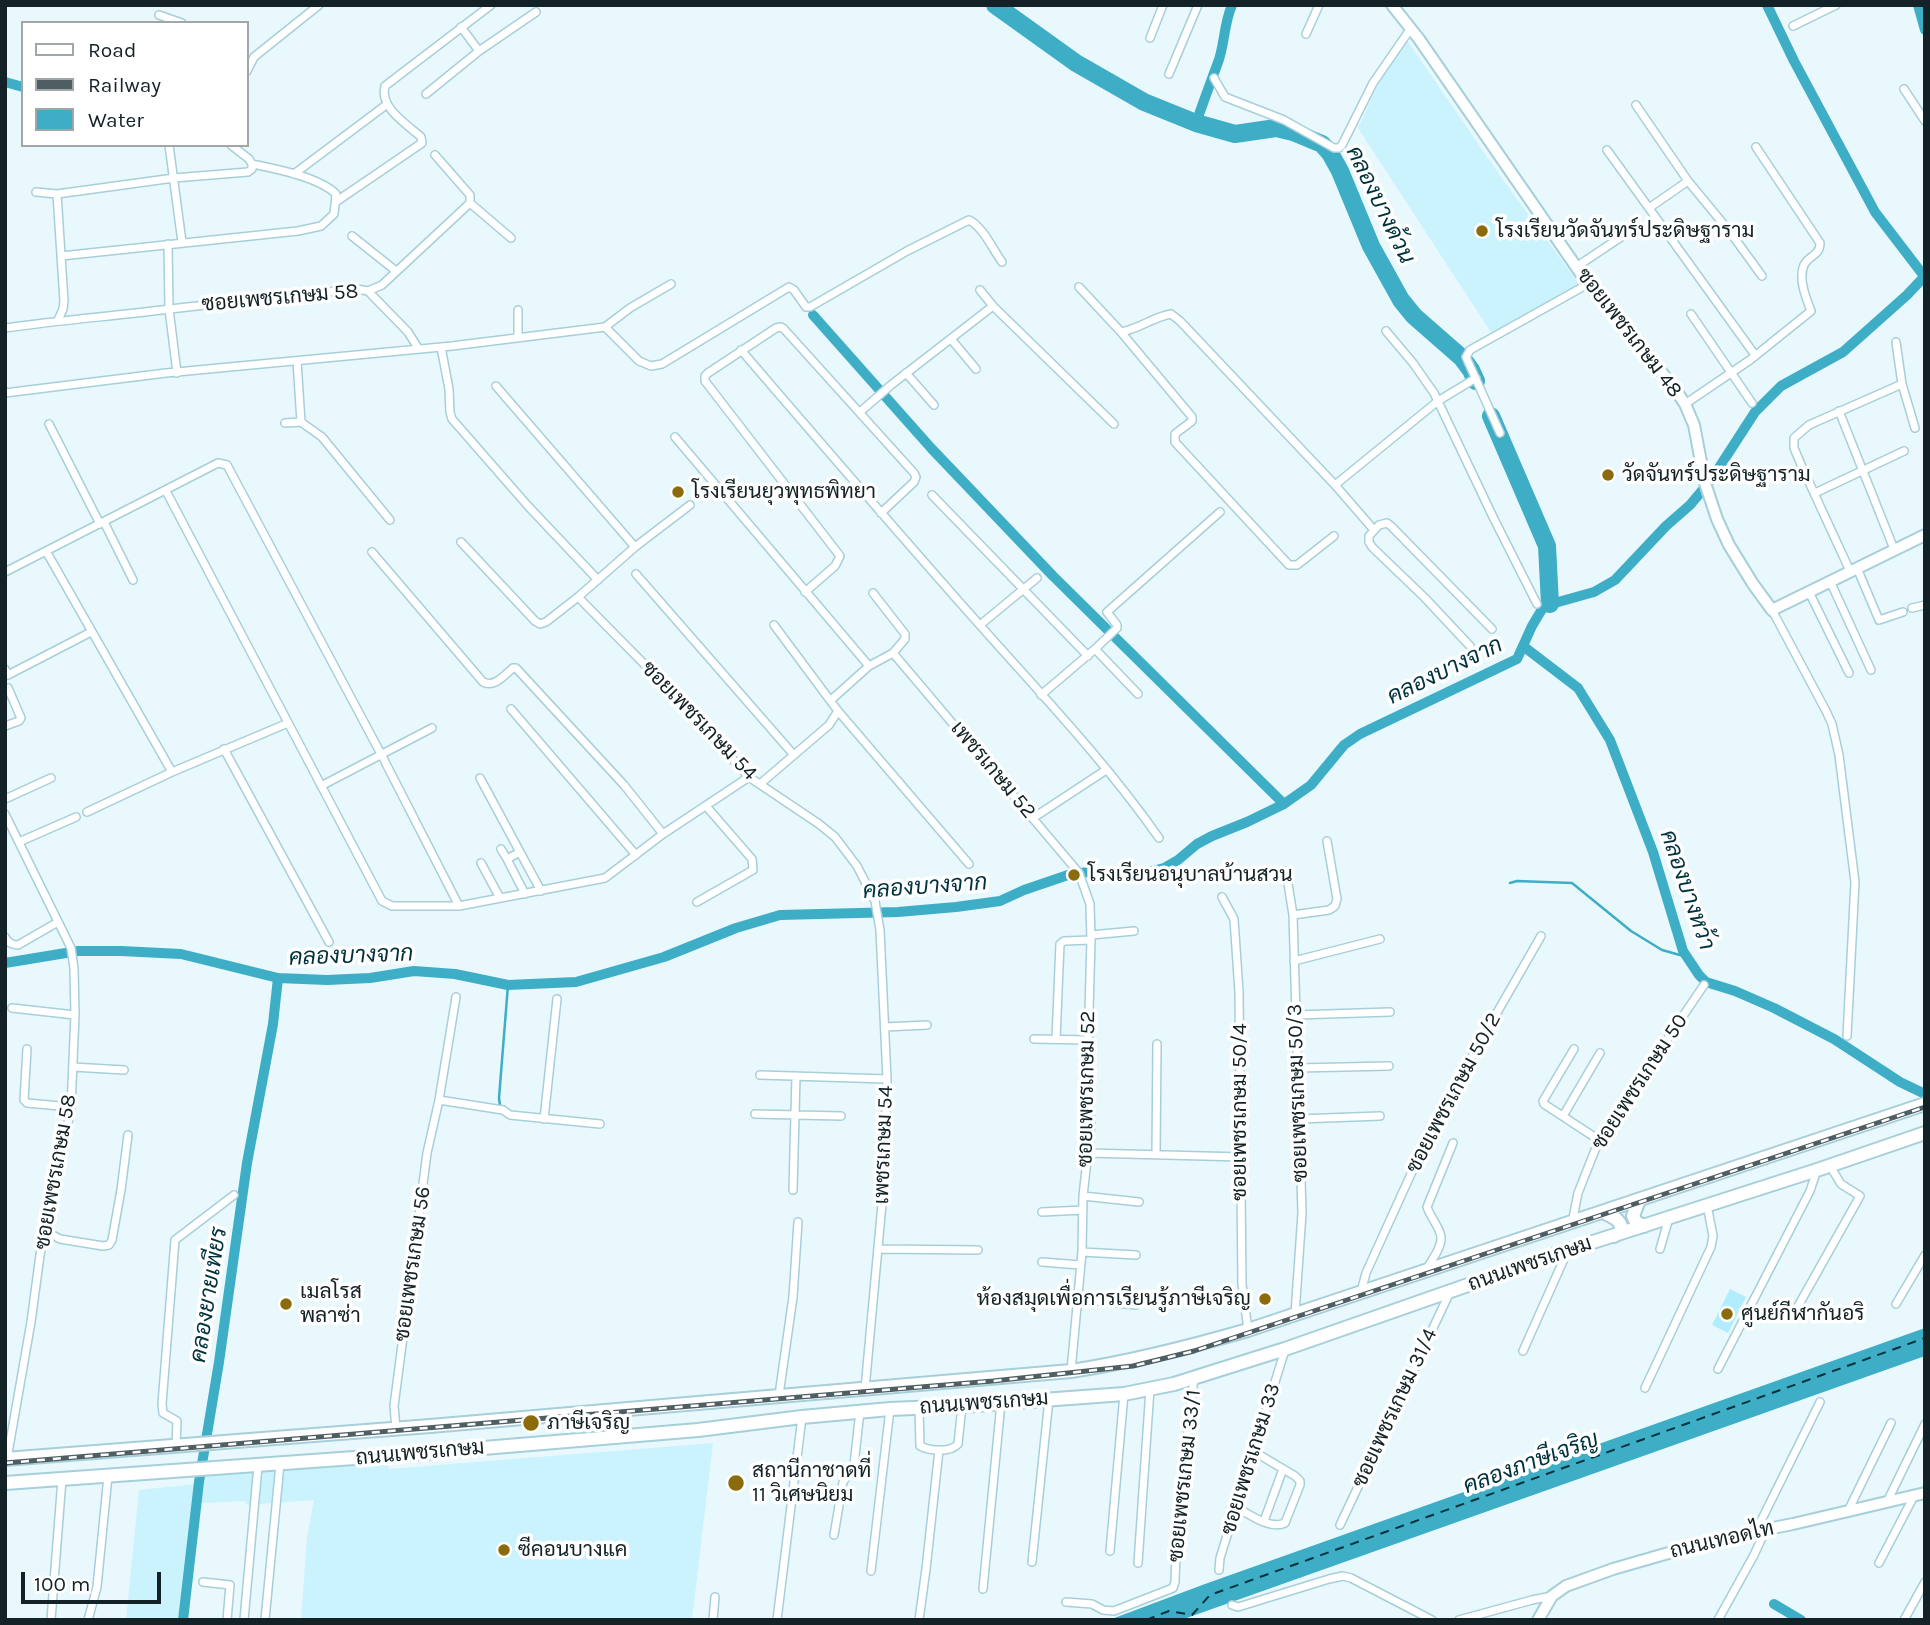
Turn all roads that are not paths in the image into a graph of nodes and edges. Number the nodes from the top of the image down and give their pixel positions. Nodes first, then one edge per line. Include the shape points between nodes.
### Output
1 (319, 5) edge
2 (491, 5) edge
3 (1163, 5) edge
4 (1198, 5) edge
5 (1319, 5) edge
6 (1392, 5) edge
7 (1831, 6) edge
8 (536, 12) dead end
9 (159, 15) dead end
10 (176, 21) edge
11 (1793, 26) dead end
12 (461, 27) junction
13 (1411, 28) junction
14 (1306, 34) dead end
15 (1150, 38) dead end
16 (479, 51) junction
17 (250, 55) edge
18 (1168, 74) dead end
19 (1214, 78) dead end
20 (1905, 89) dead end
21 (426, 94) dead end
22 (1636, 104) dead end
23 (386, 105) junction
24 (1925, 121) edge
25 (169, 147) edge
26 (234, 147) edge
27 (1756, 148) dead end
28 (1607, 150) dead end
29 (435, 155) dead end
30 (252, 164) junction
31 (294, 174) junction
32 (174, 178) junction
33 (1688, 181) junction
34 (36, 192) dead end
35 (57, 194) junction
36 (337, 201) junction
37 (470, 203) junction
38 (1649, 208) junction
39 (1624, 235) dead end
40 (352, 236) dead end
41 (511, 238) dead end
42 (183, 242) junction
43 (168, 244) junction
44 (61, 256) junction
45 (1002, 262) dead end
46 (1576, 267) junction
47 (396, 271) junction
48 (1762, 276) dead end
49 (671, 284) dead end
50 (1588, 284) junction
51 (1079, 286) dead end
52 (368, 290) junction
53 (981, 290) dead end
54 (993, 306) junction
55 (169, 309) junction
56 (518, 310) dead end
57 (1691, 314) dead end
58 (58, 320) junction
59 (605, 327) junction
60 (5, 328) edge
61 (1386, 331) dead end
62 (1121, 332) junction
63 (518, 338) junction
64 (951, 339) junction
65 (1896, 342) dead end
66 (441, 347) junction
67 (418, 348) junction
68 (741, 351) junction
69 (1755, 355) junction
70 (297, 361) junction
71 (976, 369) dead end
72 (177, 373) junction
73 (906, 373) junction
74 (1731, 373) junction
75 (1474, 379) junction
76 (1902, 384) junction
77 (496, 386) dead end
78 (5, 393) edge
79 (1438, 401) junction
80 (1752, 403) dead end
81 (1685, 404) junction
82 (934, 405) dead end
83 (860, 411) junction
84 (1839, 411) junction
85 (301, 422) junction
86 (285, 423) dead end
87 (48, 424) dead end
88 (1114, 424) dead end
89 (1915, 428) dead end
90 (1500, 433) dead end
91 (675, 438) dead end
92 (1904, 451) dead end
93 (1863, 471) junction
94 (1335, 485) junction
95 (166, 491) junction
96 (1815, 493) junction
97 (932, 495) dead end
98 (690, 505) dead end
99 (1220, 512) dead end
100 (881, 513) junction
101 (390, 520) dead end
102 (102, 523) junction
103 (1374, 530) junction
104 (1925, 535) edge
105 (1334, 536) dead end
106 (461, 542) dead end
107 (635, 547) junction
108 (1894, 549) junction
109 (46, 551) junction
110 (372, 552) dead end
111 (1854, 569) junction
112 (5, 572) edge
113 (636, 575) dead end
114 (1037, 578) dead end
115 (133, 580) dead end
116 (598, 580) junction
117 (1830, 581) junction
118 (1023, 590) junction
119 (805, 592) junction
120 (1809, 592) junction
121 (873, 593) dead end
122 (578, 597) junction
123 (1537, 604) dead end
124 (1925, 605) edge
125 (1912, 608) dead end
126 (1772, 610) junction
127 (1903, 612) dead end
128 (774, 625) dead end
129 (980, 625) junction
130 (1492, 629) dead end
131 (91, 632) junction
132 (1469, 646) dead end
133 (1096, 649) junction
134 (893, 653) junction
135 (1088, 656) junction
136 (869, 666) junction
137 (5, 669) edge
138 (1871, 670) dead end
139 (1849, 674) dead end
140 (8, 688) dead end
141 (1138, 694) dead end
142 (1041, 695) junction
143 (831, 700) junction
144 (511, 709) dead end
145 (838, 711) junction
146 (288, 723) junction
147 (5, 726) edge
148 (432, 728) dead end
149 (225, 749) junction
150 (381, 754) junction
151 (793, 754) junction
152 (1106, 770) junction
153 (172, 772) junction
154 (749, 777) junction
155 (51, 778) dead end
156 (480, 778) dead end
157 (760, 784) junction
158 (321, 786) junction
159 (5, 799) edge
160 (706, 806) junction
161 (87, 812) dead end
162 (5, 814) edge
163 (76, 817) dead end
164 (1033, 818) junction
165 (663, 834) junction
166 (1159, 838) dead end
167 (1327, 841) dead end
168 (19, 842) junction
169 (501, 849) dead end
170 (520, 852) junction
171 (636, 855) junction
172 (507, 859) junction
173 (481, 863) dead end
174 (969, 864) dead end
175 (1286, 871) dead end
176 (541, 891) junction
177 (1087, 891) joint
178 (525, 894) junction
179 (500, 898) junction
180 (1222, 898) dead end
181 (875, 901) joint
182 (698, 902) dead end
183 (459, 906) junction
184 (1293, 915) junction
185 (58, 922) junction
186 (1134, 931) dead end
187 (1541, 936) dead end
188 (5, 937) edge
189 (1091, 937) junction
190 (1380, 939) dead end
191 (329, 942) dead end
192 (1294, 961) junction
193 (1704, 985) dead end
194 (456, 997) dead end
195 (557, 999) dead end
196 (12, 1008) dead end
197 (1390, 1012) dead end
198 (75, 1015) junction
199 (1296, 1015) junction
200 (928, 1025) dead end
201 (885, 1027) junction
202 (1847, 1036) dead end
203 (1034, 1039) dead end
204 (1056, 1039) junction
205 (1089, 1040) junction
206 (1157, 1044) dead end
207 (27, 1049) dead end
208 (1574, 1049) dead end
209 (1600, 1053) dead end
210 (1390, 1066) dead end
211 (72, 1067) junction
212 (1298, 1068) junction
213 (124, 1070) dead end
214 (760, 1075) dead end
215 (796, 1076) junction
216 (887, 1079) junction
217 (439, 1100) junction
218 (1921, 1105) edge
219 (71, 1107) junction
220 (755, 1114) dead end
221 (795, 1115) junction
222 (841, 1116) dead end
223 (1380, 1116) dead end
224 (1563, 1116) junction
225 (544, 1119) junction
226 (1299, 1119) junction
227 (600, 1124) dead end
228 (1925, 1133) edge
229 (128, 1135) dead end
230 (1599, 1140) junction
231 (1453, 1143) dead end
232 (1088, 1153) junction
233 (1156, 1154) junction
234 (1242, 1157) junction
235 (1830, 1166) junction
236 (1817, 1170) junction
237 (793, 1190) dead end
238 (234, 1195) dead end
239 (1083, 1196) junction
240 (1639, 1200) junction
241 (1139, 1202) dead end
242 (1707, 1205) junction
243 (1083, 1210) junction
244 (1042, 1212) dead end
245 (1603, 1212) junction
246 (1669, 1218) junction
247 (798, 1222) dead end
248 (1572, 1223) junction
249 (1644, 1226) junction
250 (47, 1232) junction
251 (1613, 1236) junction
252 (878, 1249) junction
253 (1660, 1249) dead end
254 (978, 1250) dead end
255 (1568, 1251) junction
256 (1082, 1252) junction
257 (1136, 1255) dead end
258 (1925, 1255) edge
259 (1042, 1262) dead end
260 (1080, 1265) junction
261 (1426, 1271) junction
262 (1450, 1292) junction
263 (1361, 1293) junction
264 (1077, 1299) junction
265 (1896, 1304) dead end
266 (1136, 1305) dead end
267 (1797, 1308) dead end
268 (1295, 1315) junction
269 (1248, 1331) junction
270 (1285, 1349) junction
271 (1522, 1351) dead end
272 (1718, 1369) dead end
273 (1071, 1371) junction
274 (1195, 1378) junction
275 (1645, 1388) dead end
276 (865, 1389) junction
277 (1150, 1389) junction
278 (1124, 1394) junction
279 (779, 1395) junction
280 (1049, 1399) junction
281 (1820, 1402) dead end
282 (1001, 1403) junction
283 (962, 1406) junction
284 (919, 1408) junction
285 (890, 1409) junction
286 (860, 1411) junction
287 (802, 1417) junction
288 (1891, 1423) dead end
289 (1925, 1424) edge
290 (396, 1428) junction
291 (176, 1446) junction
292 (939, 1450) junction
293 (1253, 1451) junction
294 (6, 1459) edge
295 (280, 1464) junction
296 (258, 1466) junction
297 (1283, 1469) junction
298 (108, 1476) junction
299 (62, 1479) junction
300 (5, 1483) edge
301 (1919, 1495) edge
302 (1887, 1502) junction
303 (1236, 1507) junction
304 (1848, 1511) junction
305 (1264, 1521) junction
306 (1340, 1525) dead end
307 (1761, 1530) junction
308 (834, 1535) dead end
309 (1110, 1551) dead end
310 (1032, 1562) dead end
311 (1138, 1563) dead end
312 (1879, 1563) dead end
313 (1219, 1570) dead end
314 (871, 1571) dead end
315 (203, 1582) dead end
316 (1925, 1582) edge
317 (983, 1589) dead end
318 (229, 1594) junction
319 (246, 1596) junction
320 (1552, 1596) junction
321 (715, 1597) dead end
322 (1066, 1602) dead end
323 (1235, 1606) dead end
324 (1416, 1611) junction
325 (51, 1620) edge
326 (88, 1620) edge
327 (227, 1620) edge
328 (244, 1620) edge
329 (265, 1620) edge
330 (713, 1620) edge
331 (777, 1620) edge
332 (919, 1620) edge
333 (1412, 1620) edge
334 (1432, 1620) edge
335 (1459, 1620) edge
336 (1538, 1620) edge
337 (1718, 1620) edge
338 (1905, 1620) edge

1 - 17 street
2 - 12 street
3 - 15 street
4 - 18 street
5 - 14 street
6 - 13 street, ซอยเพชรเกษม 48
7 - 11 street
8 - 16 street
9 - 10 street
12 - 16 street
12 - 23 street via 386,86
13 - 19 street via 1373,83 1339,148 1225,97
13 - 46 street, ซอยเพชรเกษม 48
16 - 21 street
20 - 24 street
22 - 33 street
23 - 31 street
23 - 36 street via 422,143
25 - 32 street
26 - 30 street
27 - 69 street via 1814,232 1820,248 1803,271 1811,311
28 - 38 street
29 - 37 street via 470,195
30 - 31 street
30 - 32 street via 248,172
31 - 36 street via 331,189
32 - 35 street
32 - 42 street
33 - 38 street
33 - 48 street
34 - 35 street
35 - 44 street
36 - 42 street via 334,214 321,226
37 - 41 street
37 - 47 street, ซอยเพชรเกษม 58
38 - 69 street
39 - 46 street
40 - 47 street
42 - 43 street
43 - 44 street
43 - 55 street
44 - 58 street via 64,301
45 - 59 street via 969,220 810,307 789,287 662,364 639,361
46 - 50 street, ซอยเพชรเกษม 48
47 - 52 street, ซอยเพชรเกษม 58 via 382,285
49 - 59 street
50 - 75 street via 1469,350 1466,357
50 - 81 street, ซอยเพชรเกษม 48
51 - 62 street
52 - 55 street, ซอยเพชรเกษม 58
52 - 67 street
53 - 54 street
54 - 64 street
54 - 88 street
55 - 58 street, ซอยเพชรเกษม 58
55 - 72 street
56 - 63 street
57 - 74 street
58 - 60 street, ซอยเพชรเกษม 58
59 - 63 street
61 - 79 street
62 - 94 street via 1171,314
62 - 105 street via 1192,417 1175,434 1175,442 1290,565 1297,565
63 - 66 street
64 - 71 street
64 - 73 street
65 - 76 street
66 - 67 street
66 - 116 street via 452,419
67 - 70 street
68 - 83 street via 781,327
68 - 100 street
68 - 119 street via 708,373 705,381 840,556
69 - 74 street
70 - 72 street
70 - 85 street
72 - 78 street
73 - 82 street
73 - 83 street
74 - 80 street
74 - 81 street
75 - 79 street
75 - 90 street
76 - 84 street
76 - 89 street
77 - 107 street
79 - 94 street
79 - 123 street
81 - 126 street, ซอยเพชรเกษม 48 via 1717,519
83 - 100 street via 916,477
84 - 93 street
84 - 96 street via 1794,438 1794,448
85 - 86 street
85 - 101 street via 322,437
87 - 102 street
91 - 119 street
92 - 93 street
93 - 96 street
93 - 108 street
94 - 103 street
95 - 102 street
95 - 146 street
95 - 150 street via 218,463 227,465
96 - 111 street
97 - 118 street
98 - 107 street
99 - 133 street via 1107,612 1117,627
100 - 129 street
102 - 109 street
102 - 115 street
103 - 130 street via 1382,523 1391,526
103 - 132 street via 1368,540 1372,547
104 - 108 street
106 - 122 street via 540,624
107 - 116 street
108 - 111 street
109 - 112 street
109 - 131 street
110 - 165 street via 483,682 494,683 516,668
111 - 117 street
111 - 127 street via 1879,620
113 - 151 street
114 - 118 street
116 - 122 street
117 - 120 street
117 - 138 street
118 - 129 street
118 - 135 street
119 - 136 street
120 - 126 street
120 - 139 street
121 - 134 street via 905,634
122 - 154 street, ซอยเพชรเกษม 54
124 - 125 street
126 - 202 street via 1826,710 1839,755 1855,882
128 - 143 street
129 - 142 street
131 - 137 street via 8,675
131 - 153 street
133 - 135 street
133 - 141 street
134 - 136 street
134 - 164 street, เพชรเกษม 52
135 - 142 street
136 - 143 street
140 - 147 street via 21,718
142 - 152 street
143 - 145 street
144 - 171 street
145 - 151 street via 829,725
145 - 174 street
146 - 149 street
146 - 158 street
148 - 150 street
149 - 153 street
149 - 191 street
150 - 158 street
150 - 183 street
151 - 157 street
152 - 164 street
152 - 166 street
153 - 161 street
154 - 157 street, ซอยเพชรเกษม 54
154 - 160 street
155 - 159 street
156 - 170 street
157 - 181 street, ซอยเพชรเกษม 54 via 835,837
158 - 183 street via 385,904
160 - 165 street
160 - 182 street via 754,864 753,870
162 - 168 street, ซอยเพชรเกษม 58
163 - 168 street
164 - 177 street, เพชรเกษม 52 via 1079,873
165 - 171 street
167 - 184 street via 1335,906 1329,911
168 - 185 street, ซอยเพชรเกษม 58
169 - 172 street
170 - 172 street
170 - 176 street
171 - 176 street via 606,878
172 - 178 street
173 - 179 street
175 - 184 street, ซอยเพชรเกษม 50/3
176 - 178 street
177 - 189 street, ซอยเพชรเกษม 52
178 - 179 street
179 - 183 street
180 - 234 street, ซอยเพชรเกษม 50/4 via 1234,919 1236,943
181 - 201 street, เพชรเกษม 54
184 - 192 street, ซอยเพชรเกษม 50/3
185 - 188 street via 18,945
185 - 198 street, ซอยเพชรเกษม 58 via 71,948
186 - 189 street
187 - 263 street, ซอยเพชรเกษม 50/2 via 1436,1119
189 - 204 street via 1060,944
189 - 205 street, ซอยเพชรเกษม 52
190 - 192 street
192 - 199 street, ซอยเพชรเกษม 50/3
193 - 230 street, ซอยเพชรเกษม 50
194 - 217 street, ซอยเพชรเกษม 56
195 - 225 street
196 - 198 street
197 - 199 street
198 - 211 street, ซอยเพชรเกษม 58
199 - 212 street, ซอยเพชรเกษม 50/3
200 - 201 street
201 - 216 street, เพชรเกษม 54
203 - 204 street
204 - 205 street
205 - 232 street, ซอยเพชรเกษม 52
206 - 233 street
207 - 219 street via 24,1100
208 - 224 street via 1543,1101
209 - 224 street
210 - 212 street
211 - 213 street
211 - 219 street, ซอยเพชรเกษม 58
212 - 226 street, ซอยเพชรเกษม 50/3
214 - 215 street
215 - 216 street
215 - 221 street
216 - 252 street, เพชรเกษม 54
217 - 225 street
217 - 290 street, ซอยเพชรเกษม 56 via 427,1153 394,1406
218 - 240 main road, ถนนเพชรเกษม
219 - 250 street, ซอยเพชรเกษม 58
220 - 221 street
221 - 222 street
221 - 237 street
223 - 226 street
224 - 230 street
225 - 227 street
226 - 268 street, ซอยเพชรเกษม 50/3 via 1302,1213
228 - 235 main road, ถนนเพชรเกษม
229 - 250 street via 109,1245 60,1239
230 - 248 street, ซอยเพชรเกษม 50 via 1578,1193
231 - 261 street via 1427,1207 1442,1238
232 - 233 street
232 - 239 street, ซอยเพชรเกษม 52
233 - 234 street
234 - 269 street, ซอยเพชรเกษม 50/4 via 1242,1284
235 - 236 main road, ถนนเพชรเกษม
235 - 267 street via 1841,1184 1860,1196
236 - 242 main road, ถนนเพชรเกษม
236 - 272 street
238 - 291 street via 175,1240 162,1404 163,1413 177,1421
239 - 241 street
239 - 243 street, ซอยเพชรเกษม 52
240 - 245 main road, ถนนเพชรเกษม
240 - 249 main road via 1633,1216
242 - 246 main road, ถนนเพชรเกษม
242 - 275 street via 1711,1247
243 - 244 street
243 - 256 street, ซอยเพชรเกษม 52
245 - 248 main road, ถนนเพชรเกษม
245 - 251 main road via 1622,1226
246 - 249 main road, ถนนเพชรเกษม
246 - 253 street
247 - 279 street
248 - 261 main road, ถนนเพชรเกษม
249 - 251 main road, ถนนเพชรเกษม
250 - 294 street, ซอยเพชรเกษม 58
251 - 255 main road, ถนนเพชรเกษม
252 - 254 street
252 - 276 street, เพชรเกษม 54
255 - 262 main road, ถนนเพชรเกษม
255 - 271 street
256 - 257 street
256 - 260 street, ซอยเพชรเกษม 52
258 - 265 street
259 - 260 street
260 - 264 street, ซอยเพชรเกษม 52
261 - 263 main road, ถนนเพชรเกษม
262 - 270 main road, ถนนเพชรเกษม
262 - 306 street, ซอยเพชรเกษม 31/4
263 - 268 main road, ถนนเพชรเกษม
264 - 266 street
264 - 273 street, ซอยเพชรเกษม 52
268 - 269 main road, ถนนเพชรเกษม
269 - 273 main road, ถนนเพชรเกษม
270 - 274 main road, ถนนเพชรเกษม
270 - 293 street, ซอยเพชรเกษม 33
273 - 276 main road, ถนนเพชรเกษม
274 - 277 main road, ถนนเพชรเกษม
274 - 322 street, ซอยเพชรเกษม 33/1 via 1173,1588 1114,1611
276 - 279 main road, ถนนเพชรเกษม
277 - 278 main road, ถนนเพชรเกษม
277 - 311 street
278 - 280 main road, ถนนเพชรเกษม
278 - 309 street
279 - 290 main road, ถนนเพชรเกษม
280 - 282 main road, ถนนเพชรเกษม
280 - 310 street
281 - 307 street
282 - 283 main road, ถนนเพชรเกษม
282 - 317 street
283 - 284 main road, ถนนเพชรเกษม
283 - 292 street via 956,1448
284 - 285 main road, ถนนเพชรเกษม
284 - 292 street via 920,1446
285 - 286 main road, ถนนเพชรเกษม
285 - 314 street
286 - 287 main road, ถนนเพชรเกษม
286 - 308 street via 854,1465 843,1482
287 - 295 main road, ถนนเพชรเกษม via 698,1430
287 - 331 street
288 - 304 street
289 - 302 street
290 - 291 main road, ถนนเพชรเกษม
291 - 294 main road, ถนนเพชรเกษม
292 - 332 street
293 - 297 street
293 - 303 street, ซอยเพชรเกษม 33
295 - 296 main road, ถนนเพชรเกษม
295 - 329 street
296 - 298 main road, ถนนเพชรเกษม
296 - 319 street
297 - 305 street
297 - 305 street via 1298,1478 1300,1485 1285,1523 1277,1526
298 - 299 main road, ถนนเพชรเกษม
298 - 326 street via 97,1587
299 - 300 main road, ถนนเพชรเกษม
299 - 325 street
301 - 302 street, ถนนเทอดไท
301 - 312 street
302 - 304 street, ถนนเทอดไท
303 - 305 street
303 - 313 street, ซอยเพชรเกษม 33
304 - 307 street, ถนนเทอดไท
307 - 320 street, ถนนเทอดไท via 1624,1566 1566,1586
307 - 337 street via 1754,1555
315 - 318 street via 230,1585
316 - 338 street
318 - 319 street
318 - 327 street
319 - 328 street
320 - 335 street
320 - 336 street
321 - 330 street
323 - 324 street via 1343,1576
324 - 333 street
324 - 334 street

